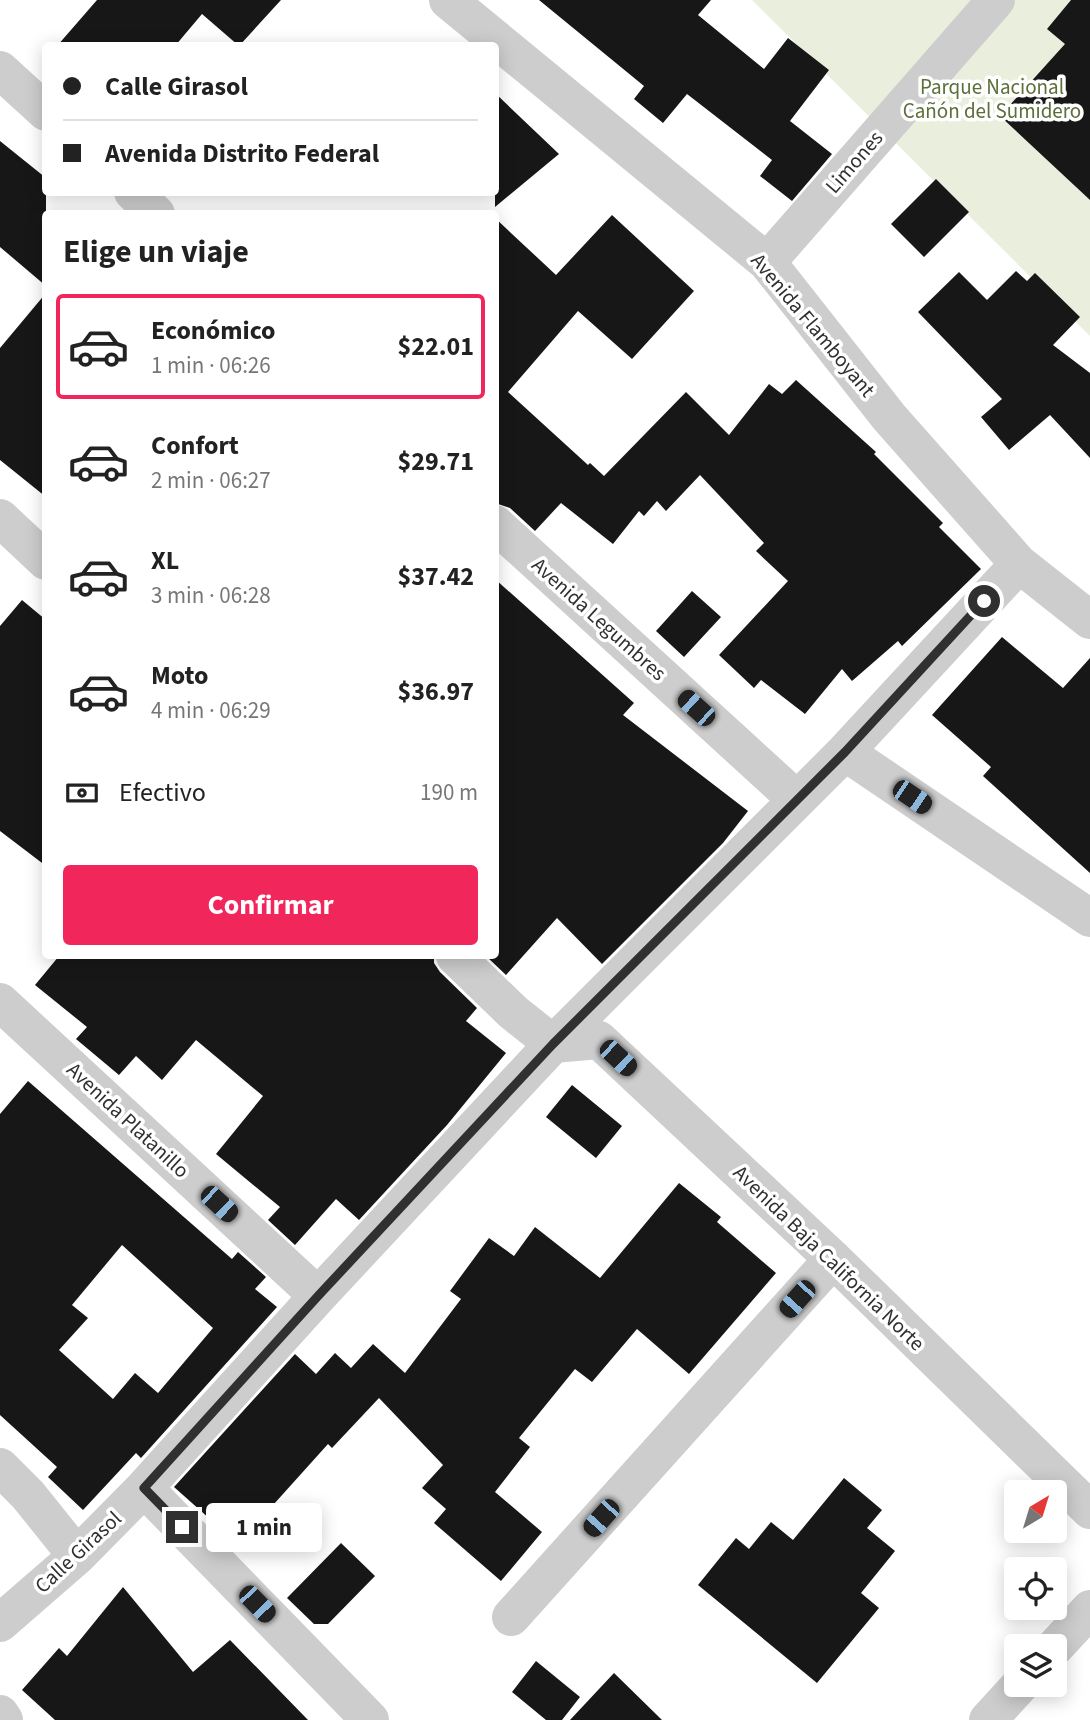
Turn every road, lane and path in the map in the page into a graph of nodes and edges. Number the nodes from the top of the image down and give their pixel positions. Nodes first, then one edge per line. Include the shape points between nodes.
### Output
1 (448, 0) edge
2 (996, 0) edge
3 (0, 69) edge
4 (42, 108) edge
5 (137, 196) edge
6 (152, 210) edge
7 (767, 262) junction
8 (499, 528) edge
9 (6, 536) edge
10 (42, 558) edge
11 (1019, 564) junction
12 (1090, 620) edge
13 (845, 752) junction
14 (796, 799) junction
15 (1090, 918) edge
16 (458, 959) edge
17 (0, 1002) edge
18 (553, 1044) junction
19 (833, 1259) junction
20 (318, 1296) junction
21 (0, 1467) edge
22 (144, 1488) junction
23 (1090, 1510) edge
24 (77, 1556) junction
25 (1090, 1609) edge
26 (511, 1617) dead end
27 (0, 1623) edge
28 (1067, 1634) edge
29 (1009, 1697) edge
30 (0, 1714) edge
31 (4, 1720) edge
32 (370, 1720) edge
33 (988, 1720) edge

1 - 7 street, Avenida Flamboyant
2 - 7 street, Limones
3 - 4 street
5 - 6 street
7 - 11 street, Avenida Flamboyant via 889,417
8 - 14 street, Avenida Legumbres
9 - 10 street
11 - 12 street, Avenida Flamboyant
11 - 13 street, Calle Girasol
13 - 14 street, Calle Girasol
13 - 15 street
14 - 18 street, Calle Girasol
16 - 18 street
17 - 20 street, Avenida Platanillo
18 - 19 street, Avenida Baja California Norte via 599,1040
18 - 20 street, Calle Girasol
19 - 23 street, Avenida Baja California Norte
19 - 26 street
20 - 22 street, Calle Girasol
21 - 24 street via 28,1494
22 - 24 street, Calle Girasol
22 - 32 street
24 - 27 street, Calle Girasol
25 - 28 street
29 - 33 street
30 - 31 street

